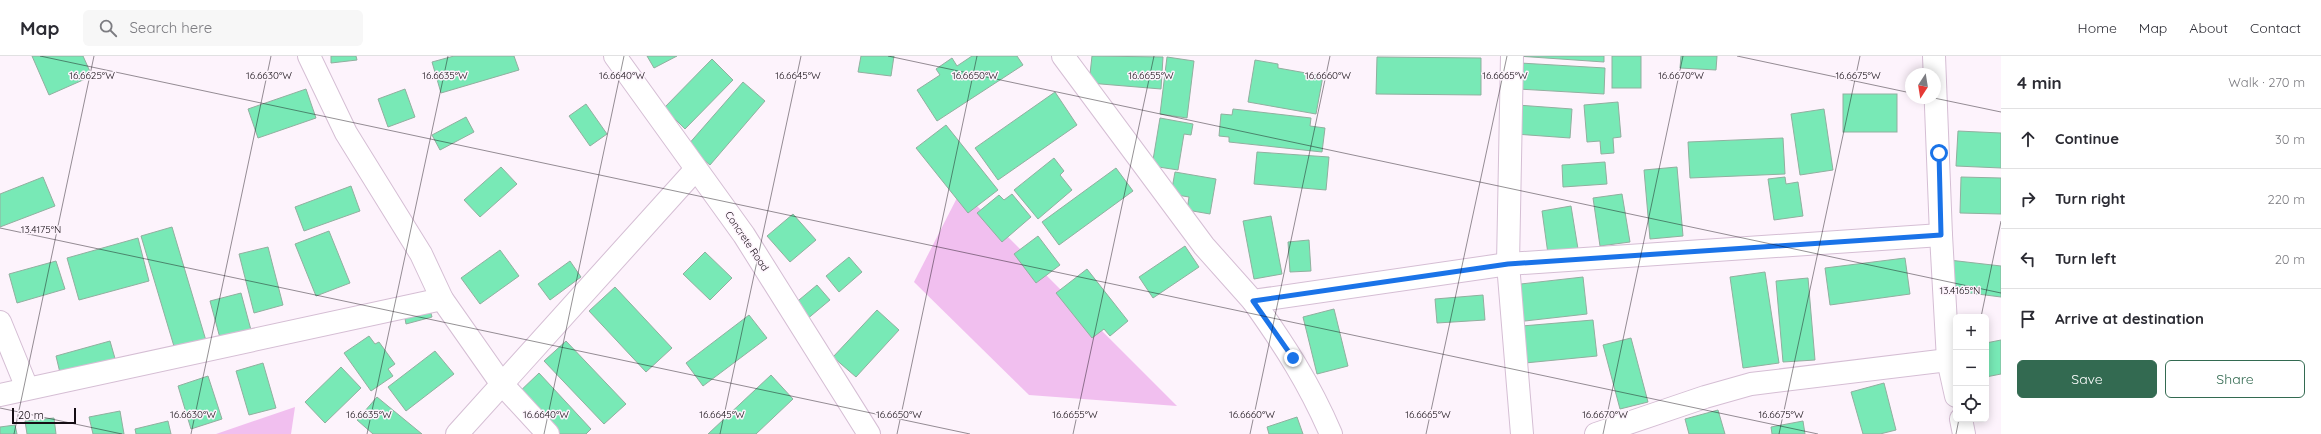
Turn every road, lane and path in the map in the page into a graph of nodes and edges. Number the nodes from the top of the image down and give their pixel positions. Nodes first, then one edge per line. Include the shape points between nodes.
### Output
1 (309, 56) edge
2 (615, 56) edge
3 (1063, 56) edge
4 (1512, 56) edge
5 (1934, 56) edge
6 (696, 169) junction
7 (1941, 235) junction
8 (1508, 264) junction
9 (442, 299) junction
10 (1253, 301) junction
11 (0, 322) edge
12 (1948, 360) junction
13 (501, 383) junction
14 (1954, 386) edge
15 (27, 388) junction
16 (0, 395) edge
17 (1962, 422) edge
18 (457, 434) edge
19 (548, 434) edge
20 (868, 434) edge
21 (1331, 434) edge
22 (1522, 434) edge
23 (1596, 434) edge
24 (1964, 434) edge

1 - 9 street via 346,133 421,254
2 - 6 street, Concrete Road
3 - 10 street via 1204,246
4 - 8 street
5 - 7 street
6 - 13 street
6 - 20 street, Concrete Road via 744,235
7 - 8 street
7 - 12 street
8 - 10 street
8 - 22 street
9 - 13 street
9 - 15 street
10 - 21 street via 1293,358
11 - 15 street
12 - 14 street
12 - 23 street via 1751,384
13 - 18 street
13 - 19 street
15 - 16 street
17 - 24 street

